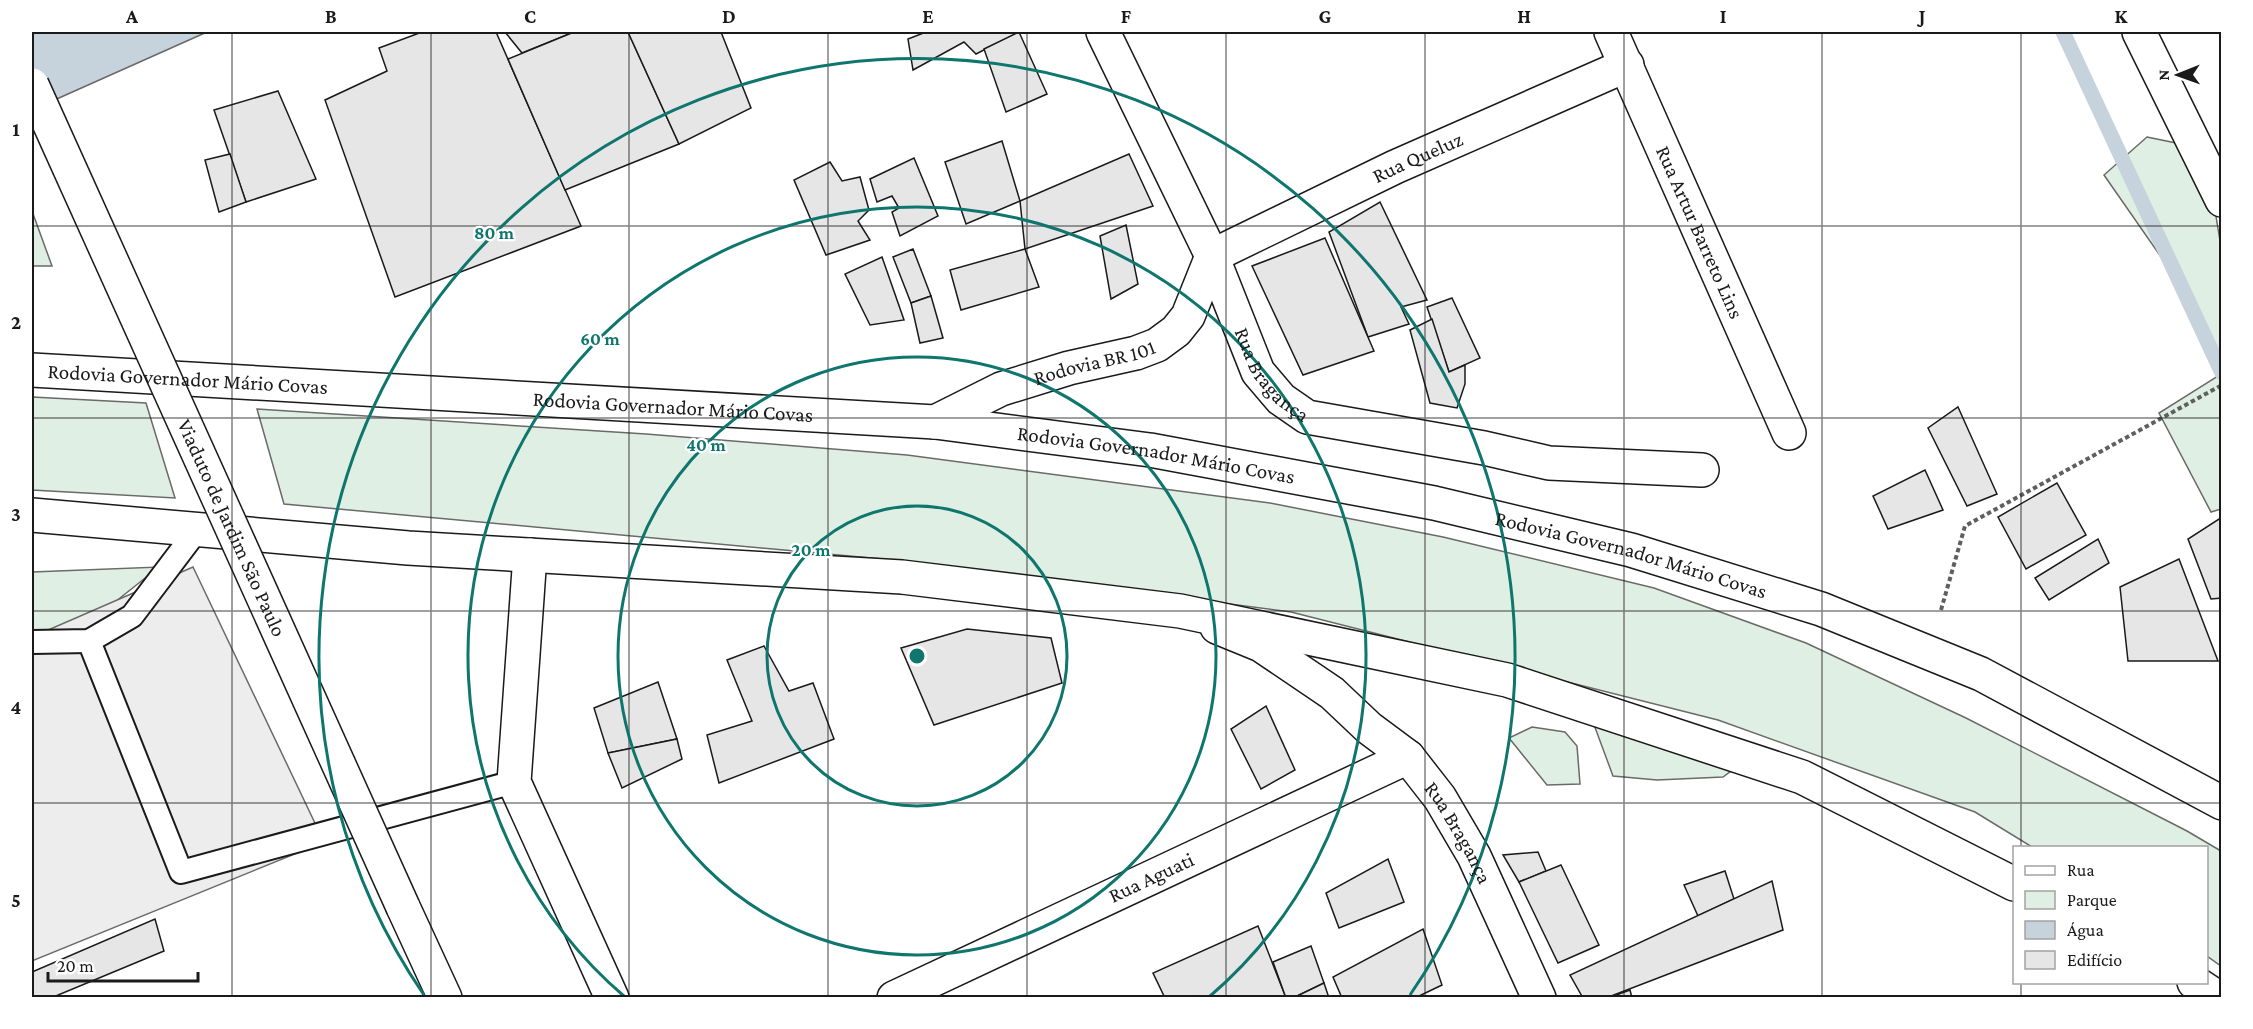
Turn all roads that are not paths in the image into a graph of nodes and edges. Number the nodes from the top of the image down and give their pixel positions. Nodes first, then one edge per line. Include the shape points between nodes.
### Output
1 (1103, 32) edge
2 (1611, 32) edge
3 (2139, 32) edge
4 (1627, 65) junction
5 (32, 85) edge
6 (2222, 200) edge
7 (1212, 256) junction
8 (32, 370) edge
9 (935, 422) junction
10 (1789, 434) dead end
11 (1702, 470) dead end
12 (32, 515) edge
13 (197, 530) junction
14 (530, 555) junction
15 (1180, 611) junction
16 (89, 641) junction
17 (32, 642) edge
18 (1408, 757) junction
19 (514, 782) junction
20 (2222, 802) edge
21 (2013, 883) edge
22 (2197, 984) edge
23 (445, 998) edge
24 (612, 998) edge
25 (894, 998) edge
26 (1539, 998) edge
27 (2218, 998) edge

1 - 7 main road, Rua Bragança
2 - 4 main road, Rua Artur Barreto Lins
3 - 6 main road
4 - 7 main road, Rua Queluz via 1395,167
4 - 10 main road, Rua Artur Barreto Lins
5 - 23 main road, Viaduto de Jardim São Paulo, bridge
7 - 9 main road, Rodovia BR 101 via 1188,316 1157,345 1001,389
7 - 11 main road, Rua Bragança via 1258,372 1281,399 1307,417 1549,463
8 - 9 main road, Rodovia Governador Mário Covas
9 - 20 main road, Rodovia Governador Mário Covas via 1150,450 1434,503 1631,550 1821,609 1981,674
12 - 13 main road
13 - 14 main road
13 - 16 lane via 132,616
14 - 15 main road via 902,577
14 - 19 main road
15 - 18 main road, Rua Bragança via 1260,645 1332,693
15 - 21 main road via 1518,684 1802,777
16 - 17 lane
16 - 19 lane via 181,872
18 - 25 main road, Rua Aguati
18 - 26 main road, Rua Bragança via 1440,798 1474,856
19 - 24 main road
22 - 27 main road

